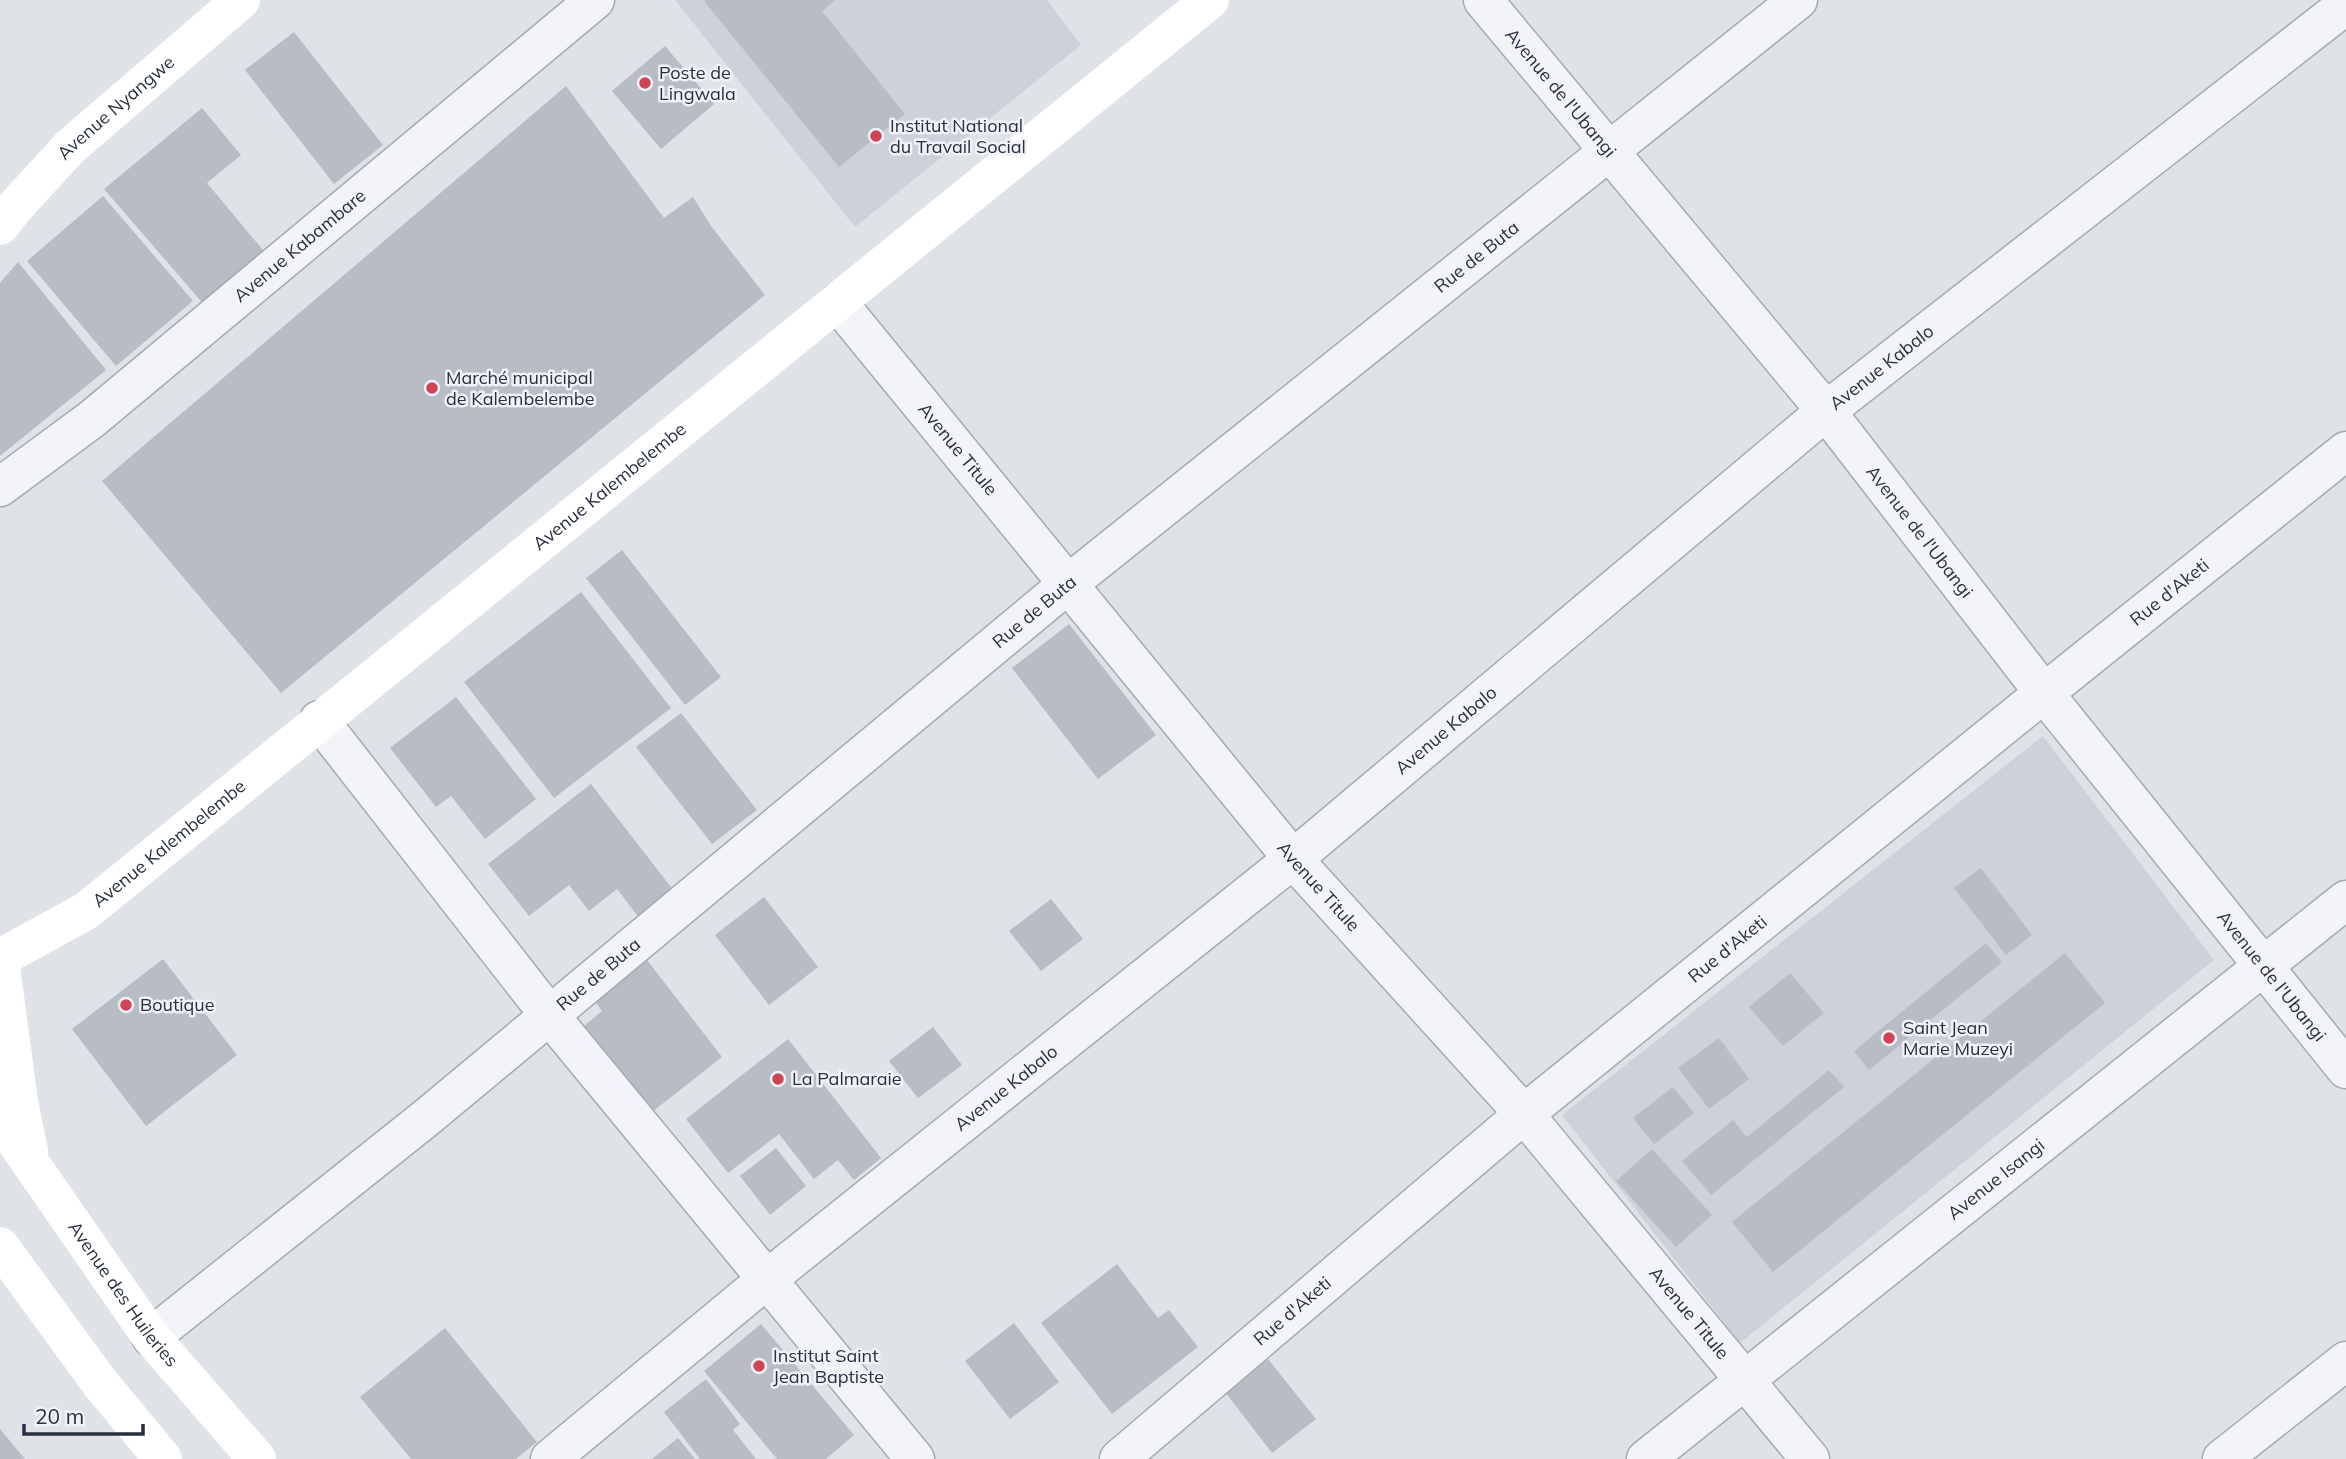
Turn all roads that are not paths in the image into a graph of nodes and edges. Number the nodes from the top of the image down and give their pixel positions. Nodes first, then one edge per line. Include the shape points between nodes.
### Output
1 (241, 0) edge
2 (595, 0) edge
3 (1210, 0) edge
4 (1483, 0) edge
5 (1798, 0) edge
6 (2346, 5) edge
7 (1611, 151) junction
8 (0, 226) edge
9 (838, 303) junction
10 (1826, 411) junction
11 (2346, 451) edge
12 (0, 487) edge
13 (1068, 584) junction
14 (2044, 692) junction
15 (319, 720) junction
16 (1293, 859) junction
17 (2346, 900) edge
18 (0, 959) edge
19 (2263, 968) junction
20 (550, 1016) junction
21 (2346, 1069) edge
22 (1524, 1114) junction
23 (0, 1119) edge
24 (30, 1160) junction
25 (0, 1246) edge
26 (766, 1280) junction
27 (152, 1338) junction
28 (2346, 1361) edge
29 (1745, 1379) junction
30 (154, 1456) edge
31 (257, 1459) edge
32 (550, 1459) edge
33 (915, 1459) edge
34 (1119, 1459) edge
35 (1646, 1459) edge
36 (1810, 1459) edge
37 (2222, 1459) edge

1 - 8 street, Avenue Nyangwe via 70,147
2 - 12 street, Avenue Kabambare via 92,419
3 - 9 street, Avenue Kalembelembe
4 - 7 street, Avenue de l'Ubangi
5 - 7 street, Rue de Buta
6 - 10 street, Avenue Kabalo
7 - 10 street, Avenue de l'Ubangi
7 - 13 street, Rue de Buta
9 - 13 street, Avenue Titule
9 - 15 street, Avenue Kalembelembe
10 - 14 street, Avenue de l'Ubangi
10 - 16 street, Avenue Kabalo
11 - 14 street, Rue d'Aketi
13 - 16 street, Avenue Titule
13 - 20 street, Rue de Buta
14 - 19 street, Avenue de l'Ubangi
14 - 22 street, Rue d'Aketi
15 - 18 street, Avenue Kalembelembe via 86,911
15 - 20 street
16 - 22 street, Avenue Titule
16 - 26 street, Avenue Kabalo
17 - 19 street, Avenue Isangi
18 - 24 street
19 - 21 street, Avenue de l'Ubangi
19 - 29 street, Avenue Isangi
20 - 26 street
20 - 27 street, Rue de Buta
22 - 29 street, Avenue Titule
22 - 34 street, Rue d'Aketi
23 - 24 street, Avenue des Huileries
24 - 27 street, Avenue des Huileries
25 - 30 street
26 - 32 street, Avenue Kabalo
26 - 33 street
27 - 31 street, Avenue des Huileries
28 - 37 street
29 - 35 street, Avenue Isangi
29 - 36 street, Avenue Titule

